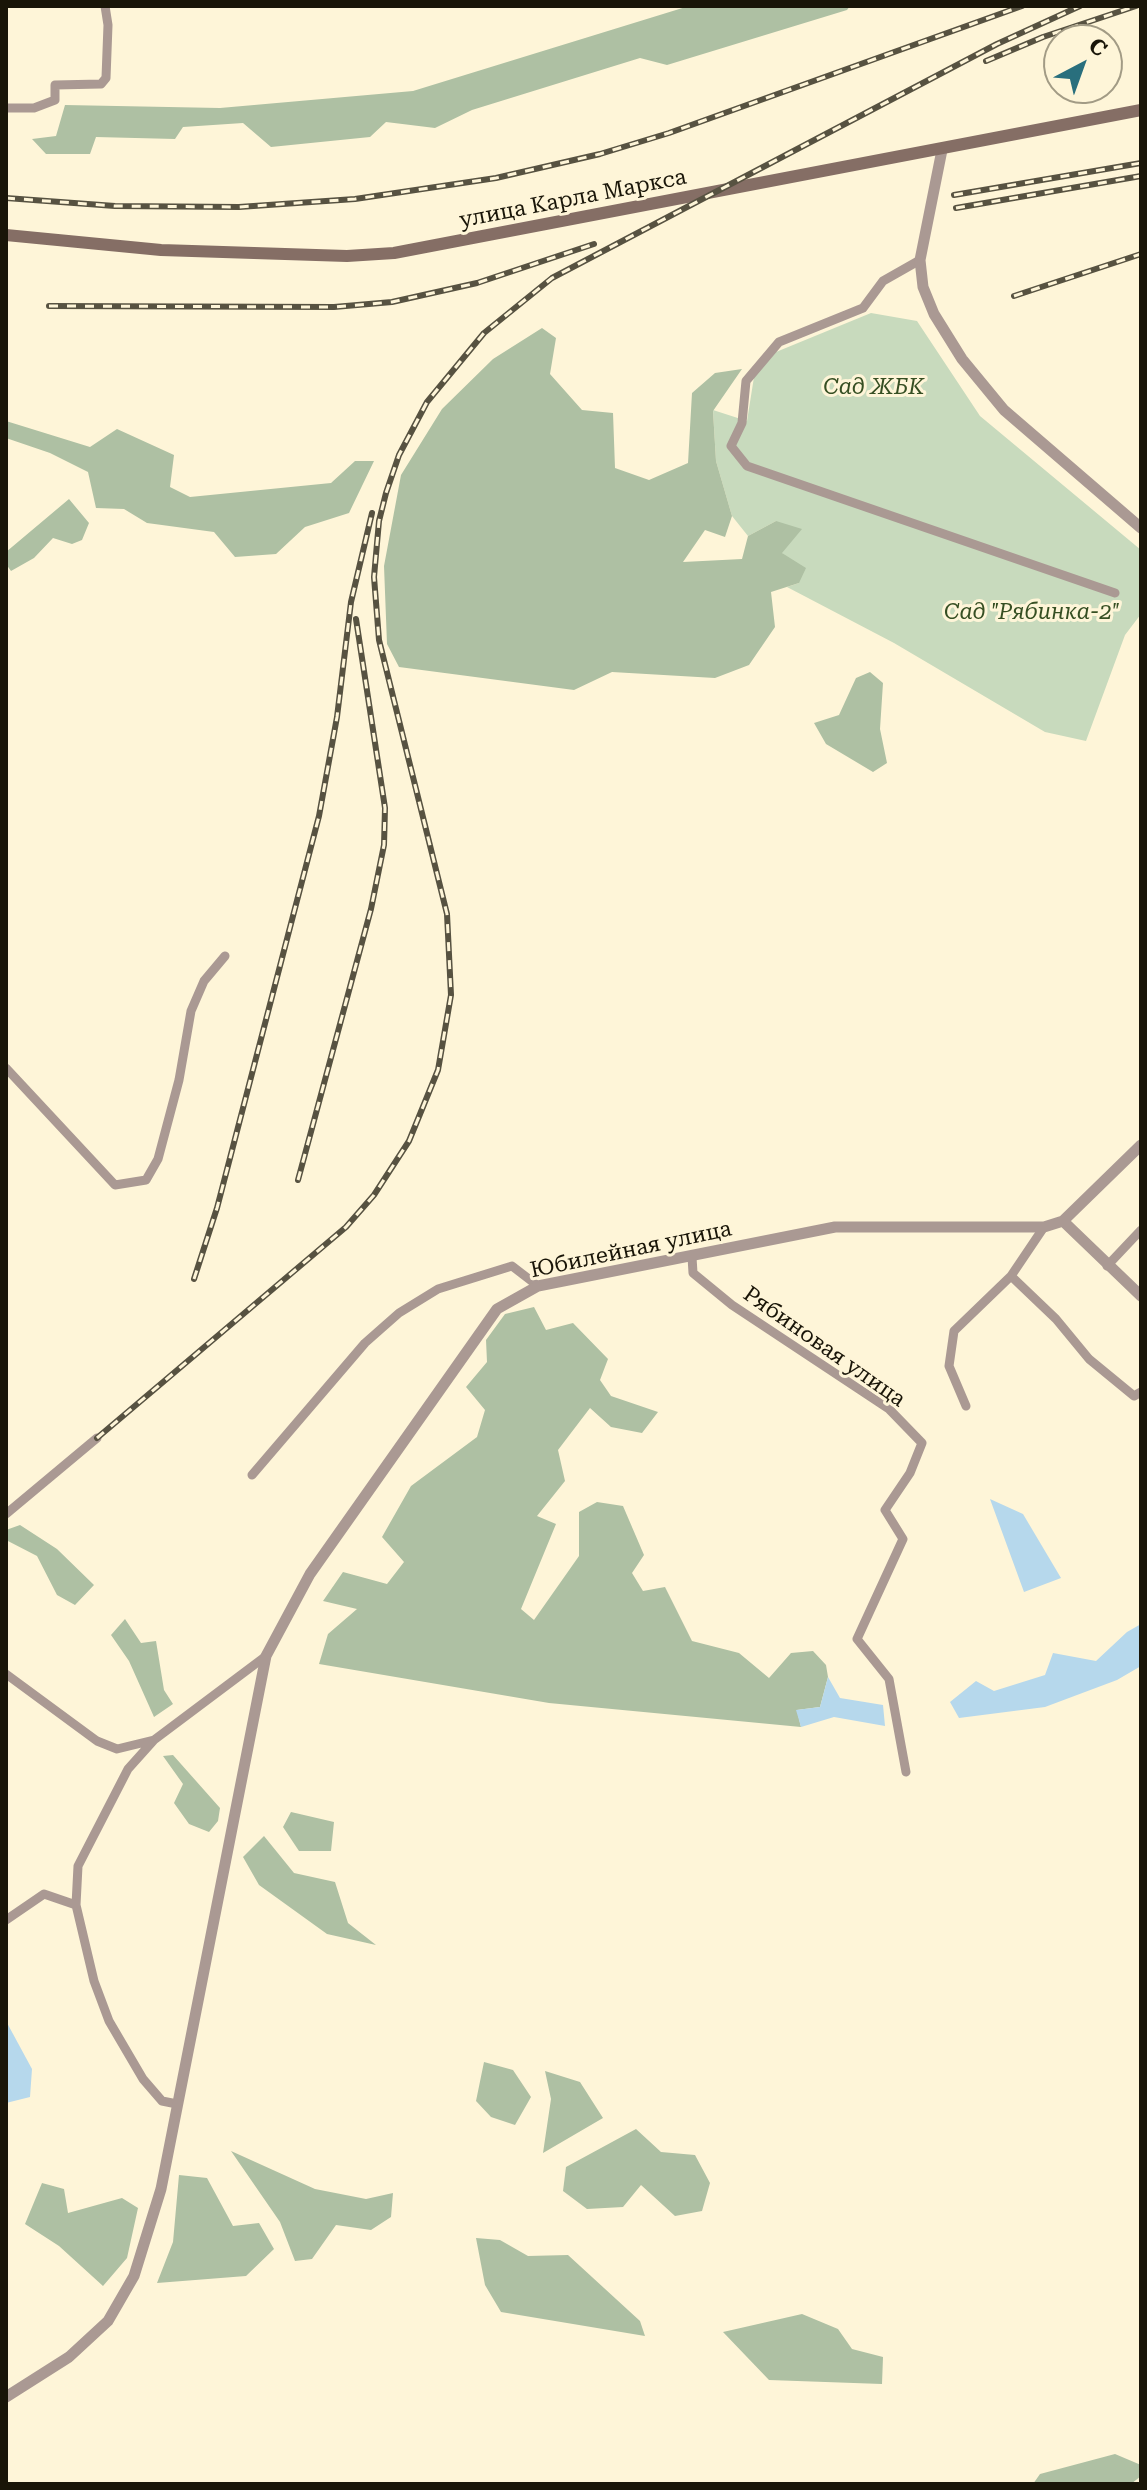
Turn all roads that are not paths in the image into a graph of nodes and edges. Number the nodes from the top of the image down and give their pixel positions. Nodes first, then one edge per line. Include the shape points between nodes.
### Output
1 (105, 6) edge
2 (6, 108) edge
3 (1141, 110) edge
4 (942, 150) junction
5 (6, 235) edge
6 (920, 260) junction
7 (1141, 528) edge
8 (1115, 593) dead end
9 (225, 956) dead end
10 (6, 1068) edge
11 (1141, 1145) edge
12 (1063, 1221) junction
13 (1044, 1227) junction
14 (1141, 1230) edge
15 (692, 1257) junction
16 (1107, 1266) junction
17 (1011, 1276) junction
18 (538, 1286) junction
19 (1141, 1296) edge
20 (1141, 1392) edge
21 (966, 1406) dead end
22 (97, 1438) dead end
23 (252, 1475) dead end
24 (6, 1514) edge
25 (266, 1656) junction
26 (6, 1674) edge
27 (154, 1740) junction
28 (906, 1772) dead end
29 (76, 1905) junction
30 (6, 1920) edge
31 (177, 2104) junction
32 (6, 2397) edge

1 - 2 street via 106,78 101,84 55,85 55,100 34,108
3 - 4 main road, улица Карла Маркса
4 - 5 main road, улица Карла Маркса via 383,254 161,250
4 - 6 street
6 - 7 street via 934,314 983,385 1028,433
6 - 8 street via 883,281 863,308 779,342 746,381 742,423 731,446 747,466
9 - 10 street via 204,981 191,1011 179,1080 146,1180 115,1185
11 - 12 street, Юбилейная улица
12 - 13 street, Юбилейная улица
12 - 16 street
13 - 15 street, Юбилейная улица via 835,1227
13 - 17 street
14 - 16 street
15 - 18 street, Юбилейная улица
15 - 28 street, Рябиновая улица via 693,1273 732,1305 889,1409 922,1443 885,1510 903,1539 857,1639 889,1679
16 - 19 street
17 - 20 street via 1089,1359 1134,1396
17 - 21 street via 954,1331 949,1366
18 - 23 street via 512,1266 438,1289 399,1313 365,1343
18 - 25 street, Юбилейная улица via 497,1309 468,1345 310,1574
22 - 24 street
25 - 27 street
25 - 31 street, Юбилейная улица
26 - 27 street via 97,1741 117,1749
27 - 29 street via 128,1769 78,1866
29 - 30 street via 44,1894
29 - 31 street via 94,1981 126,2055 162,2101
31 - 32 street, Юбилейная улица via 161,2189 134,2276 108,2321 79,2348

